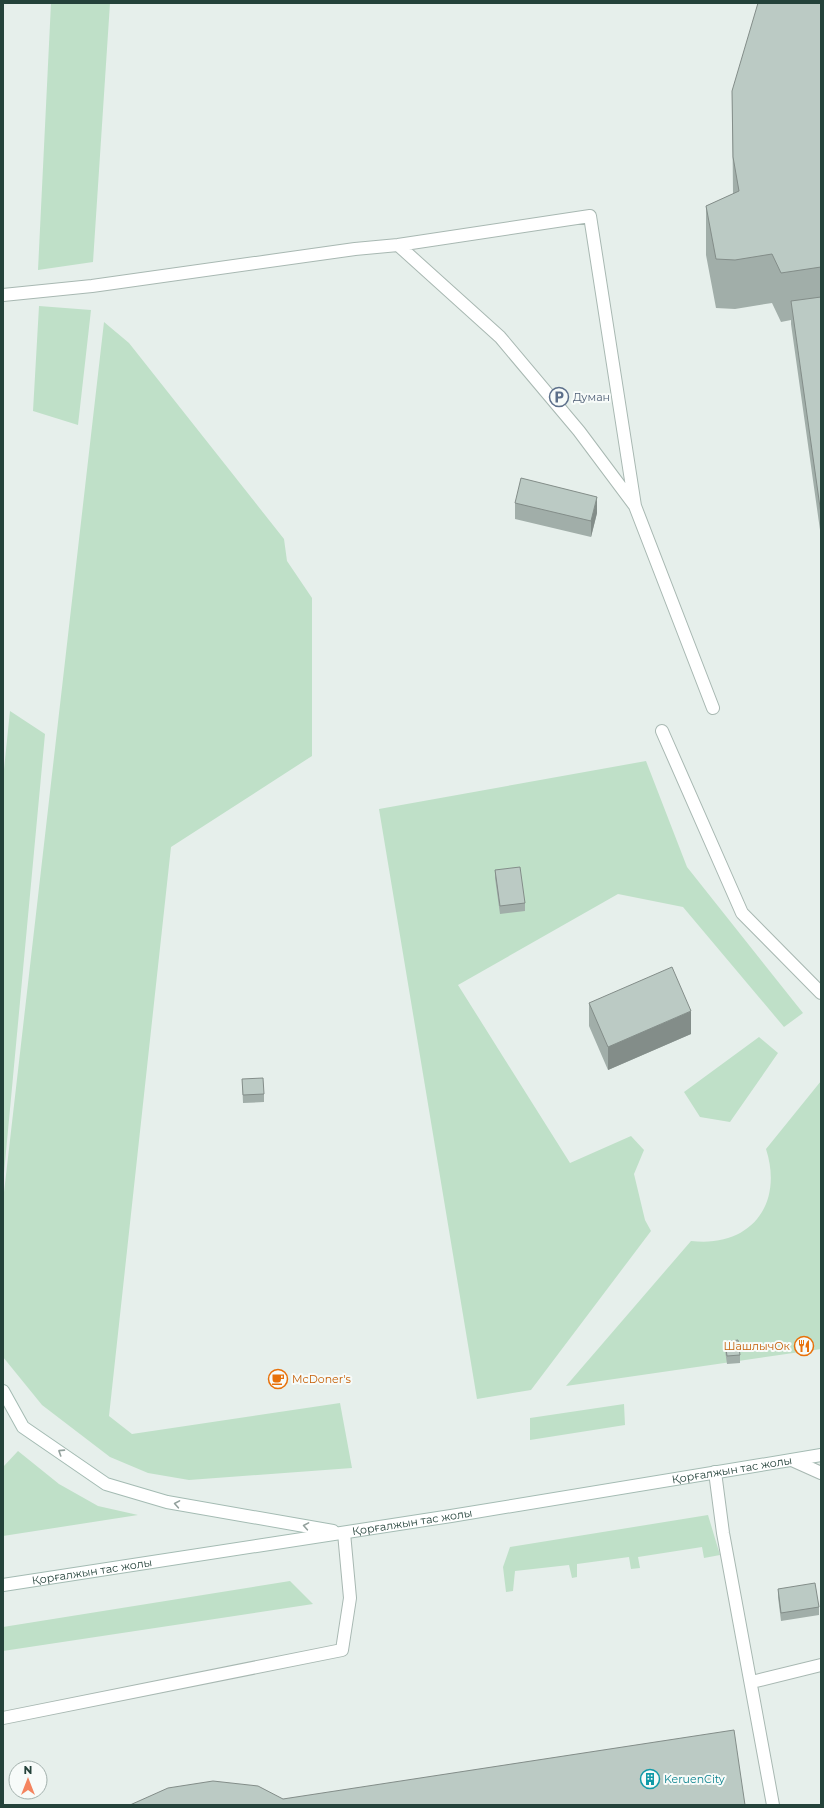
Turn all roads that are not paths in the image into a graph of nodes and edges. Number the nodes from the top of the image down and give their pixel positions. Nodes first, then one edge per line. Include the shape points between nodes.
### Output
1 (398, 245) junction
2 (3, 295) edge
3 (635, 506) junction
4 (713, 708) dead end
5 (662, 731) dead end
6 (821, 993) edge
7 (3, 1391) edge
8 (821, 1455) edge
9 (792, 1460) junction
10 (715, 1472) junction
11 (821, 1473) edge
12 (344, 1533) junction
13 (3, 1585) edge
14 (821, 1665) edge
15 (752, 1682) junction
16 (3, 1718) edge
17 (773, 1805) edge

1 - 2 main road via 92,286
1 - 3 main road via 500,337 579,431
1 - 3 main road via 590,216
3 - 4 main road
5 - 6 main road via 742,913
12 -> 7 main road via 167,1502 106,1484 23,1427
8 - 9 main road, Қорғалжын тас жолы
9 - 10 main road, Қорғалжын тас жолы
9 - 11 main road
10 - 12 main road, Қорғалжын тас жолы
10 - 15 main road
12 - 13 main road, Қорғалжын тас жолы
12 - 16 main road via 350,1598 342,1650
14 - 15 main road
15 - 17 main road

